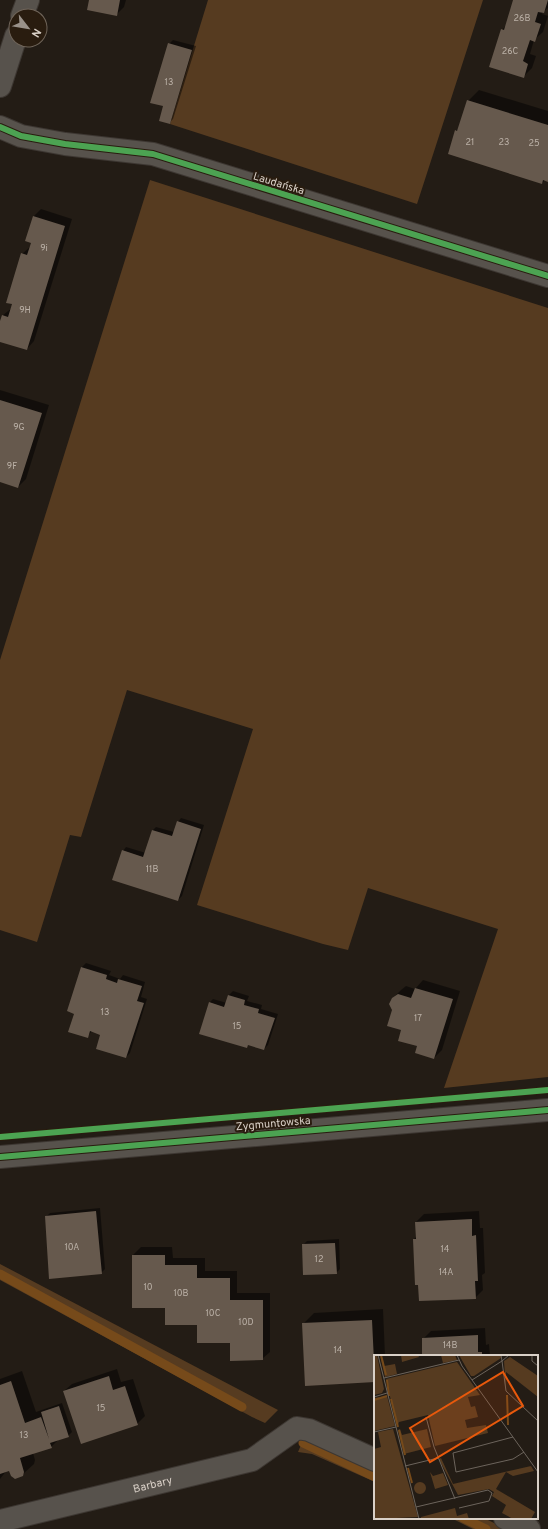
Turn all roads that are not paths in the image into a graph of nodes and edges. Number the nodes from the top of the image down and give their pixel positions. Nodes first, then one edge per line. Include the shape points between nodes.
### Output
1 (12, 48) edge
2 (0, 86) edge
3 (0, 127) edge
4 (548, 276) edge
5 (548, 1110) edge
6 (0, 1157) edge
7 (374, 1460) edge
8 (506, 1519) edge
9 (0, 1522) edge
10 (529, 1529) edge

1 - 2 street
3 - 4 street, Laudańska via 21,136 153,154
5 - 6 street, Zygmuntowska
7 - 9 street, Barbary via 309,1430 297,1428 252,1460
8 - 10 street

